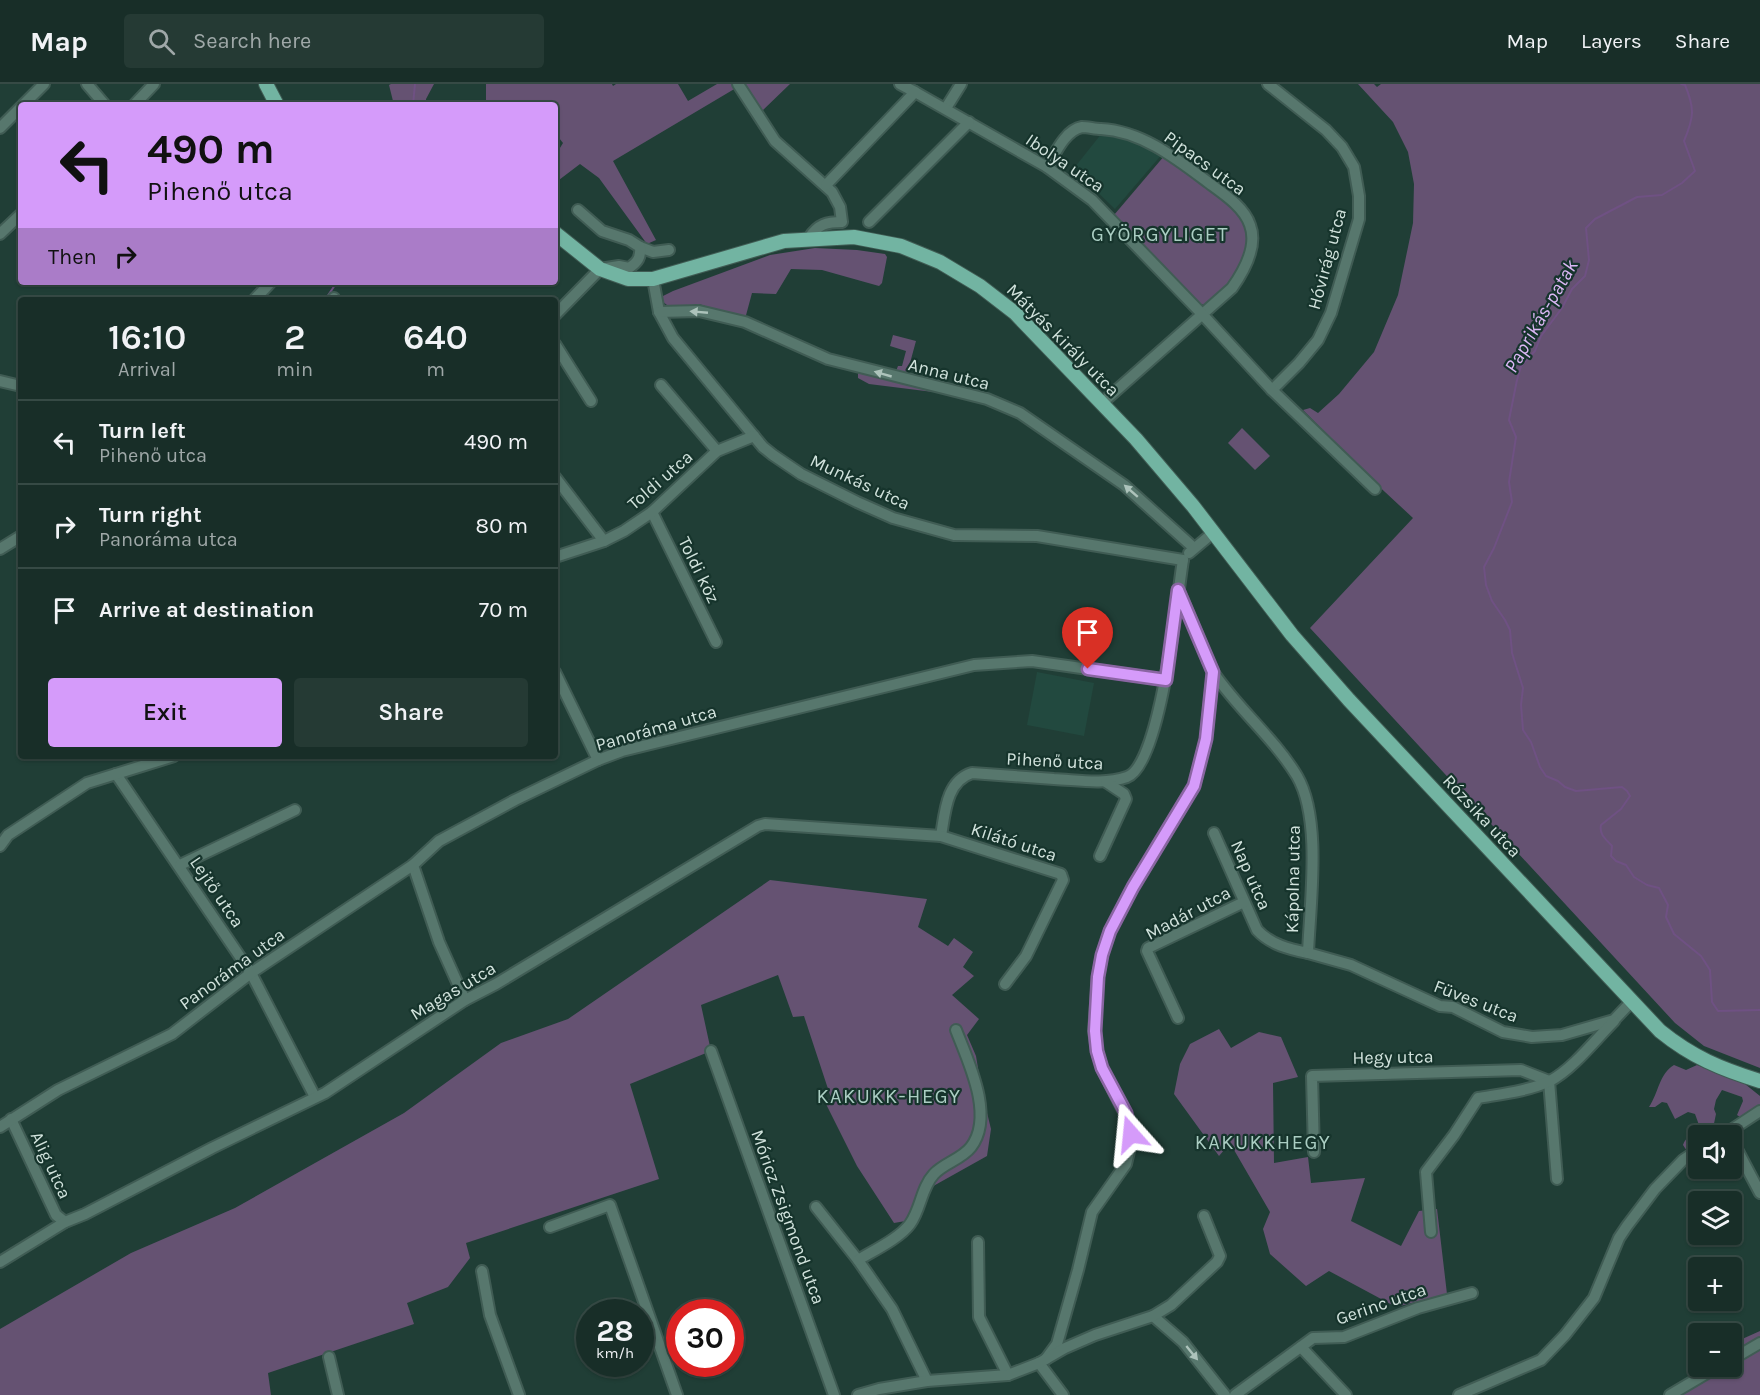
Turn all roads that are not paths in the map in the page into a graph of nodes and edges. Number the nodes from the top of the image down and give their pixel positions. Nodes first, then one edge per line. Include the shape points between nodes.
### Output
1 (44, 84) edge
2 (87, 84) edge
3 (154, 84) edge
4 (266, 84) edge
5 (738, 84) edge
6 (900, 84) edge
7 (961, 84) edge
8 (1268, 84) edge
9 (915, 92) junction
10 (26, 102) edge
11 (102, 102) edge
12 (137, 102) edge
13 (275, 102) edge
14 (946, 108) junction
15 (18, 110) edge
16 (969, 122) junction
17 (0, 128) edge
18 (1047, 167) junction
19 (826, 185) junction
20 (578, 210) dead end
21 (18, 217) edge
22 (869, 222) dead end
23 (0, 234) edge
24 (558, 235) edge
25 (809, 238) junction
26 (640, 247) junction
27 (669, 250) dead end
28 (600, 269) junction
29 (653, 279) junction
30 (268, 285) edge
31 (257, 297) edge
32 (558, 312) edge
33 (659, 312) junction
34 (1202, 314) junction
35 (558, 349) edge
36 (0, 381) edge
37 (18, 385) edge
38 (662, 385) dead end
39 (1272, 390) junction
40 (591, 401) dead end
41 (1102, 403) junction
42 (754, 436) junction
43 (717, 451) junction
44 (558, 481) edge
45 (1375, 489) dead end
46 (652, 512) junction
47 (1214, 532) junction
48 (18, 538) edge
49 (604, 541) junction
50 (1194, 548) junction
51 (0, 549) edge
52 (558, 556) edge
53 (1183, 560) junction
54 (1178, 590) junction
55 (716, 642) dead end
56 (1213, 672) junction
57 (558, 678) edge
58 (1166, 680) junction
59 (598, 760) junction
60 (137, 761) edge
61 (116, 774) junction
62 (1106, 782) junction
63 (295, 810) dead end
64 (1214, 833) dead end
65 (941, 836) junction
66 (0, 846) edge
67 (1100, 856) dead end
68 (180, 865) junction
69 (413, 865) junction
70 (1244, 902) junction
71 (1257, 930) joint
72 (1308, 953) junction
73 (251, 973) junction
74 (1005, 984) dead end
75 (465, 1000) junction
76 (1632, 1001) junction
77 (1178, 1018) dead end
78 (1614, 1020) junction
79 (956, 1030) dead end
80 (711, 1051) dead end
81 (1549, 1081) junction
82 (1760, 1081) edge
83 (315, 1097) junction
84 (1760, 1111) edge
85 (11, 1119) junction
86 (1741, 1125) edge
87 (0, 1127) edge
88 (1314, 1152) dead end
89 (1688, 1157) edge
90 (1742, 1160) edge
91 (1557, 1179) dead end
92 (1760, 1193) edge
93 (816, 1207) dead end
94 (1204, 1216) dead end
95 (65, 1222) junction
96 (550, 1227) dead end
97 (1431, 1232) dead end
98 (978, 1242) dead end
99 (858, 1260) junction
100 (0, 1262) edge
101 (482, 1271) dead end
102 (1473, 1293) dead end
103 (1153, 1316) junction
104 (1760, 1342) edge
105 (1301, 1347) junction
106 (1742, 1353) edge
107 (329, 1357) dead end
108 (1042, 1361) junction
109 (1008, 1375) junction
110 (1700, 1377) edge
111 (927, 1381) junction
112 (338, 1395) edge
113 (519, 1395) edge
114 (676, 1395) edge
115 (834, 1395) edge
116 (858, 1395) edge
117 (1064, 1395) edge
118 (1225, 1395) edge
119 (1235, 1395) edge
120 (1347, 1395) edge
121 (1459, 1395) edge
122 (1670, 1395) edge

1 - 10 street
2 - 11 street
3 - 12 street
4 - 13 main road
5 - 19 street via 775,141
6 - 9 street
7 - 14 street
8 - 39 street, Hóvirág utca via 1342,147 1353,167 1359,196 1359,219 1331,313 1318,340
9 - 14 street, Ibolya utca
9 - 19 street
14 - 16 street, Ibolya utca
15 - 17 street
16 - 18 street, Ibolya utca
16 - 22 street
18 - 34 street, Ibolya utca via 1092,200
18 - 34 street, Pipacs utca via 1071,132 1082,128 1121,131 1167,151 1245,213 1252,233 1246,267 1232,288
19 - 25 street, Mátyás király utca via 838,200 842,222 819,226
20 - 26 street via 602,231
21 - 23 street
24 - 28 main road, Mátyás király utca
25 - 29 main road, Mátyás király utca via 757,247
25 - 41 main road, Mátyás király utca via 854,237 901,246 950,268 1015,313
26 - 27 street via 653,252
26 - 28 street via 638,262 629,268
28 - 29 main road, Mátyás király utca via 628,279
28 - 32 street
29 - 33 street, Munkás utca
30 - 31 street
33 - 42 street, Munkás utca via 673,338
50 -> 33 street, Anna utca via 1124,485 1020,413 987,399 828,359 745,322 699,311
34 - 39 street, Ibolya utca
34 - 41 street
35 - 40 street
36 - 37 street
38 - 43 street, Toldi utca
39 - 45 street, Ibolya utca
41 - 47 main road, Mátyás király utca
42 - 43 street, Toldi utca
42 - 53 street, Munkás utca via 772,455 801,474 893,518 954,535 1037,536
43 - 46 street, Toldi utca
44 - 49 street
46 - 49 street, Toldi utca
46 - 55 street, Toldi köz
47 - 50 street
47 - 76 main road, Rózsika utca via 1292,635 1349,700
48 - 51 street
49 - 52 street, Toldi utca
50 - 53 street
53 - 54 street, Pihenő utca
54 - 56 street
54 - 58 street, Pihenő utca
56 - 72 street, Kápolna utca via 1296,775 1309,804 1312,829
56 - 108 street via 1206,739 1194,786 1133,887 1102,955 1095,1031 1097,1051 1130,1124 1131,1143 1126,1164 1092,1212 1057,1344
57 - 59 street
58 - 59 street, Panoráma utca via 1032,661 974,665
58 - 62 street, Pihenő utca via 1152,735 1137,768 1128,777
59 - 69 street, Panoráma utca via 439,841
60 - 61 street
61 - 66 street via 87,783 8,835
61 - 68 street, Lejtő utca
62 - 65 street, Pihenő utca via 972,773 962,776 947,801
62 - 67 street via 1126,799
63 - 68 street
64 - 70 street, Nap utca
65 - 74 street, Kilátó utca via 1061,874 1063,880 1026,956
65 - 75 street, Magas utca via 758,826
68 - 73 street, Lejtő utca
69 - 73 street, Panoráma utca
69 - 75 street via 439,942
70 - 71 street, Nap utca
70 - 77 street, Madár utca via 1148,948
71 - 72 street, Kápolna utca via 1284,948
72 - 78 street, Füves utca via 1352,965 1503,1032 1532,1037 1562,1035
73 - 83 street, Lejtő utca
73 - 85 street, Panoráma utca via 172,1034 58,1090
75 - 83 street, Magas utca
76 - 78 street
76 - 82 main road, Rózsika utca via 1660,1031 1688,1052
78 - 81 street via 1565,1071
79 - 99 street via 974,1080 980,1132 970,1149 934,1174 904,1231
80 - 115 street, Móricz Zsigmond utca
81 - 88 street, Hegy utca via 1521,1070 1312,1076
81 - 91 street
81 - 97 street via 1478,1098 1426,1172
83 - 95 street, Magas utca
84 - 86 street
85 - 87 street, Panoráma utca
85 - 95 street, Alig utca via 56,1215
89 - 121 street via 1655,1189 1627,1226 1594,1298 1541,1360
90 - 92 street
93 - 99 street
94 - 103 street via 1220,1256 1217,1262 1171,1305
95 - 100 street, Magas utca
96 - 114 street via 610,1205
98 - 109 street via 979,1317
99 - 111 street via 892,1309
101 - 113 street via 490,1315
102 - 105 street, Gerinc utca via 1418,1308 1344,1338 1313,1338
103 - 108 street via 1095,1335
103 -> 118 street via 1182,1342
104 - 106 street
105 - 119 street, Gerinc utca
105 - 120 street
107 - 112 street
108 - 109 street
108 - 117 street
109 - 111 street
110 - 122 street
111 - 116 street

